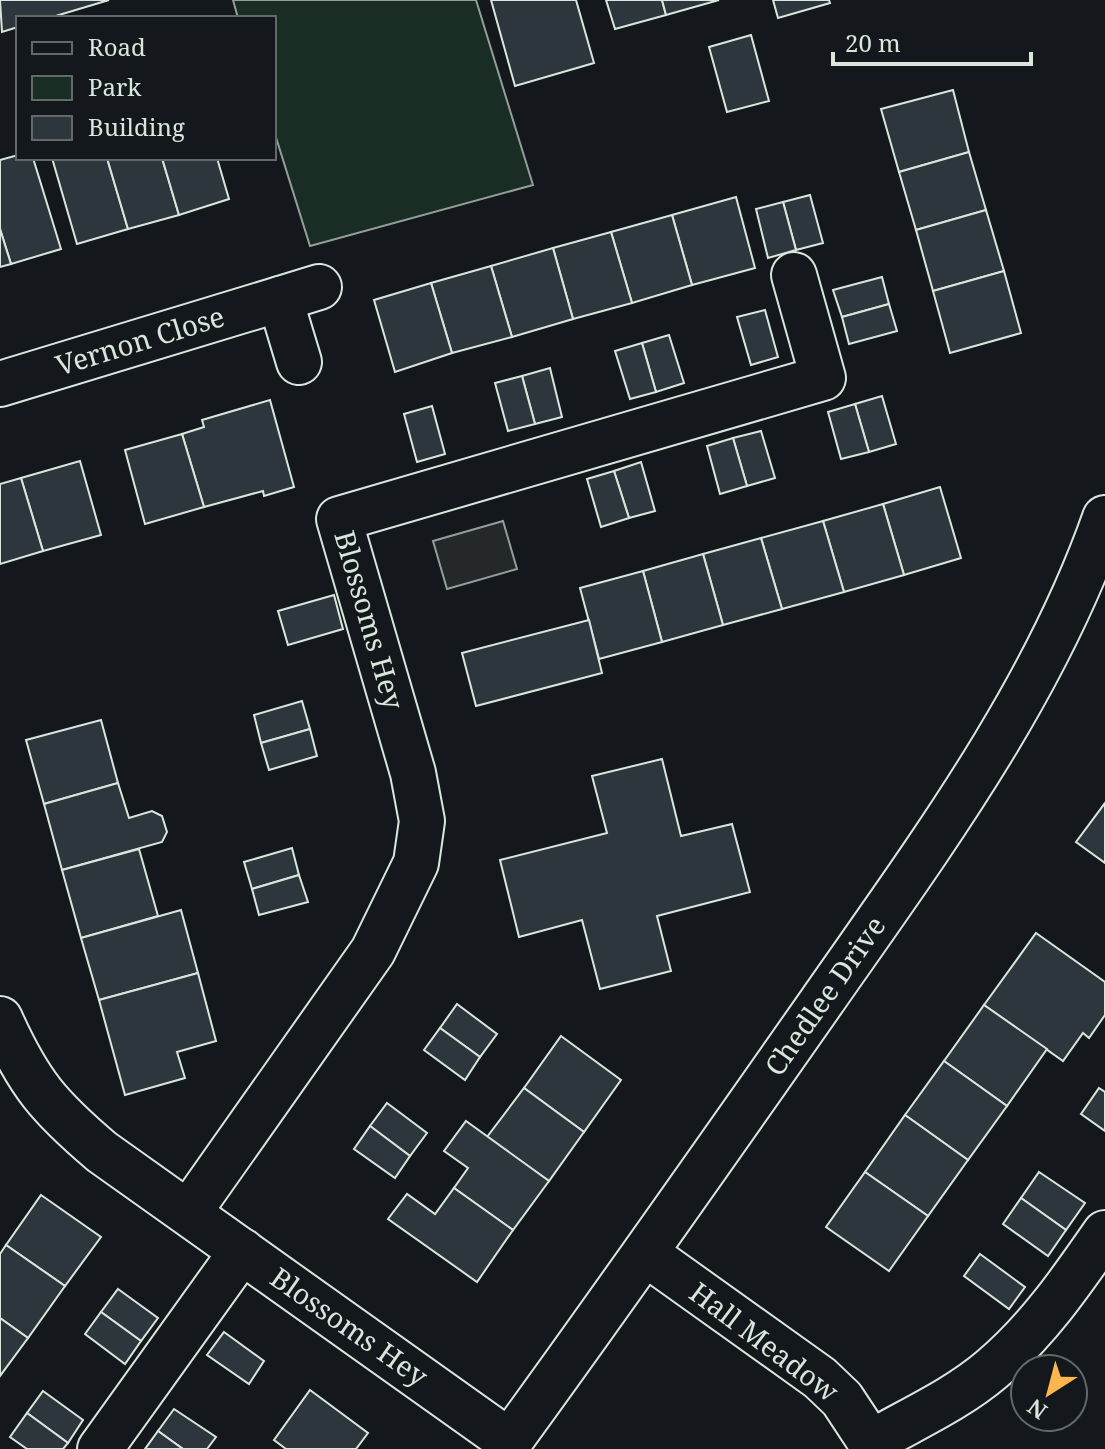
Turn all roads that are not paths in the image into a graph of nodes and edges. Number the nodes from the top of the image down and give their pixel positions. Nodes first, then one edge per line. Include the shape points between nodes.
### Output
1 (794, 275) dead end
2 (299, 362) dead end
3 (0, 384) edge
4 (1105, 518) edge
5 (1090, 597) edge
6 (0, 1019) edge
7 (189, 1212) junction
8 (1105, 1233) edge
9 (242, 1251) junction
10 (645, 1253) junction
11 (507, 1445) edge
12 (874, 1446) edge
13 (100, 1449) edge

1 - 7 street, Blossoms Hey via 823,378 339,519 413,773 422,821 416,863 373,951
2 - 3 street, Vernon Close via 300,293
4 - 5 street, Chedlee Drive
5 - 10 street, Chedlee Drive via 1043,658 973,781
6 - 7 street, Blossoms Hey via 28,1078 60,1117
7 - 9 street, Blossoms Hey
8 - 12 street, Hall Meadow via 1030,1334 991,1371
9 - 11 street, Blossoms Hey
9 - 13 street
10 - 11 street, Chedlee Drive
10 - 12 street, Hall Meadow via 798,1360 842,1399

